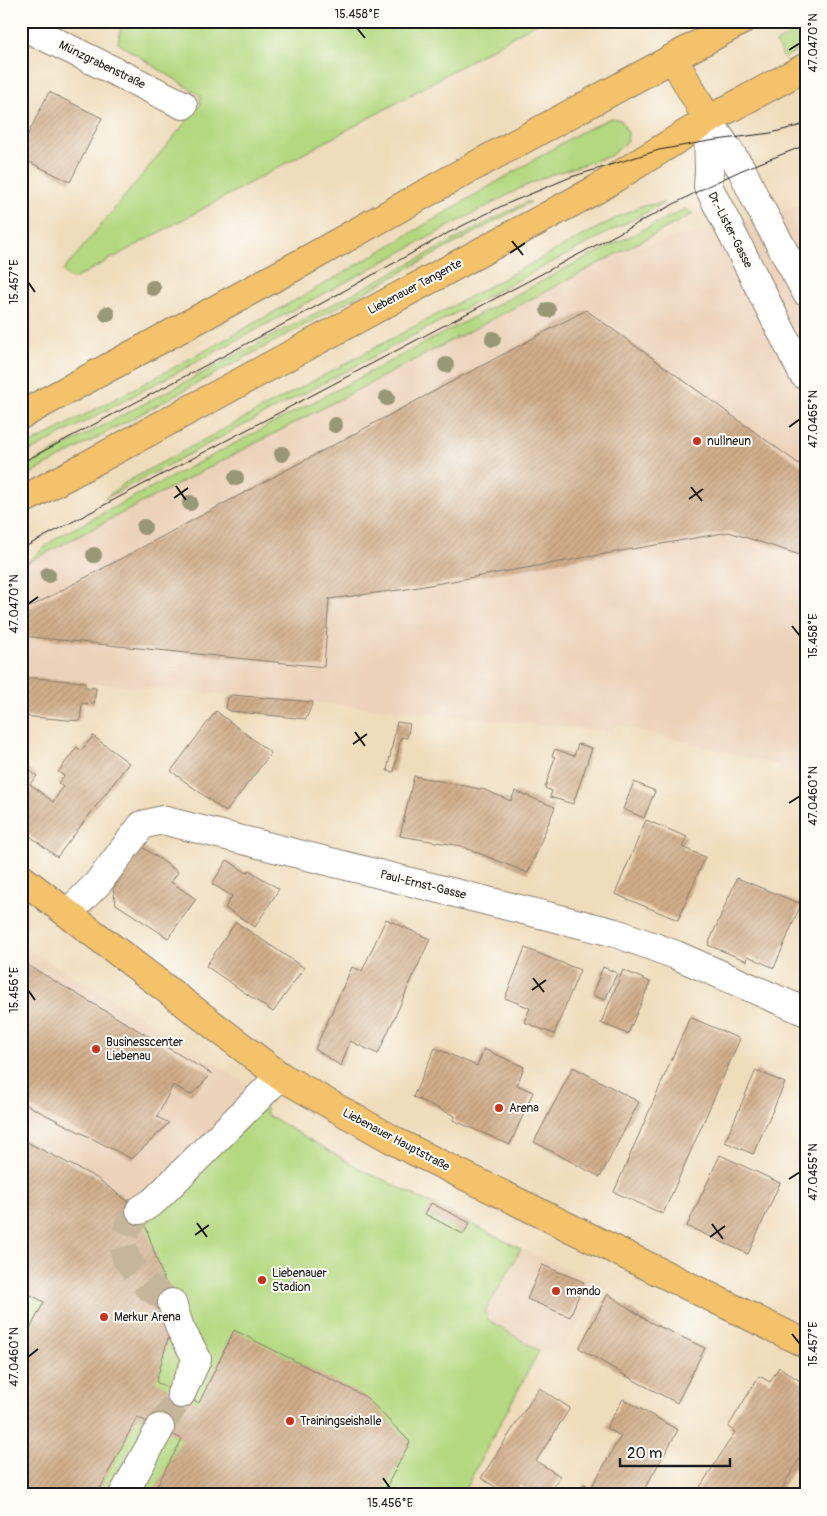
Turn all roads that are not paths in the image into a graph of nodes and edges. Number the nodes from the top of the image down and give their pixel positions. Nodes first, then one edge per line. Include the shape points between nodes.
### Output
1 (741, 21) edge
2 (21, 25) edge
3 (673, 58) junction
4 (806, 67) edge
5 (183, 106) dead end
6 (708, 120) junction
7 (806, 292) edge
8 (806, 376) edge
9 (21, 415) edge
10 (21, 501) edge
11 (21, 878) edge
12 (68, 913) junction
13 (806, 1012) edge
14 (280, 1076) junction
15 (140, 1210) tunnel mouth
16 (172, 1303) tunnel mouth
17 (806, 1344) edge
18 (181, 1394) tunnel mouth
19 (160, 1428) tunnel mouth
20 (123, 1495) edge

1 - 3 main road
2 - 5 street, Münzgrabenstraße
3 - 6 main road
3 - 9 main road
4 - 6 main road, Liebenauer Tangente
6 - 7 street via 742,170
6 - 8 street, Dr.-Lister-Gasse via 708,186
6 - 10 main road, Liebenauer Tangente via 596,189
11 - 12 main road, Liebenauer Hauptstraße
12 - 13 street, Paul-Ernst-Gasse via 98,883 142,825 162,820 616,933 676,955
12 - 14 main road, Liebenauer Hauptstraße
14 - 15 street via 154,1201
14 - 17 main road, Liebenauer Hauptstraße via 402,1145
16 - 18 street via 180,1328 197,1359
19 - 20 street

